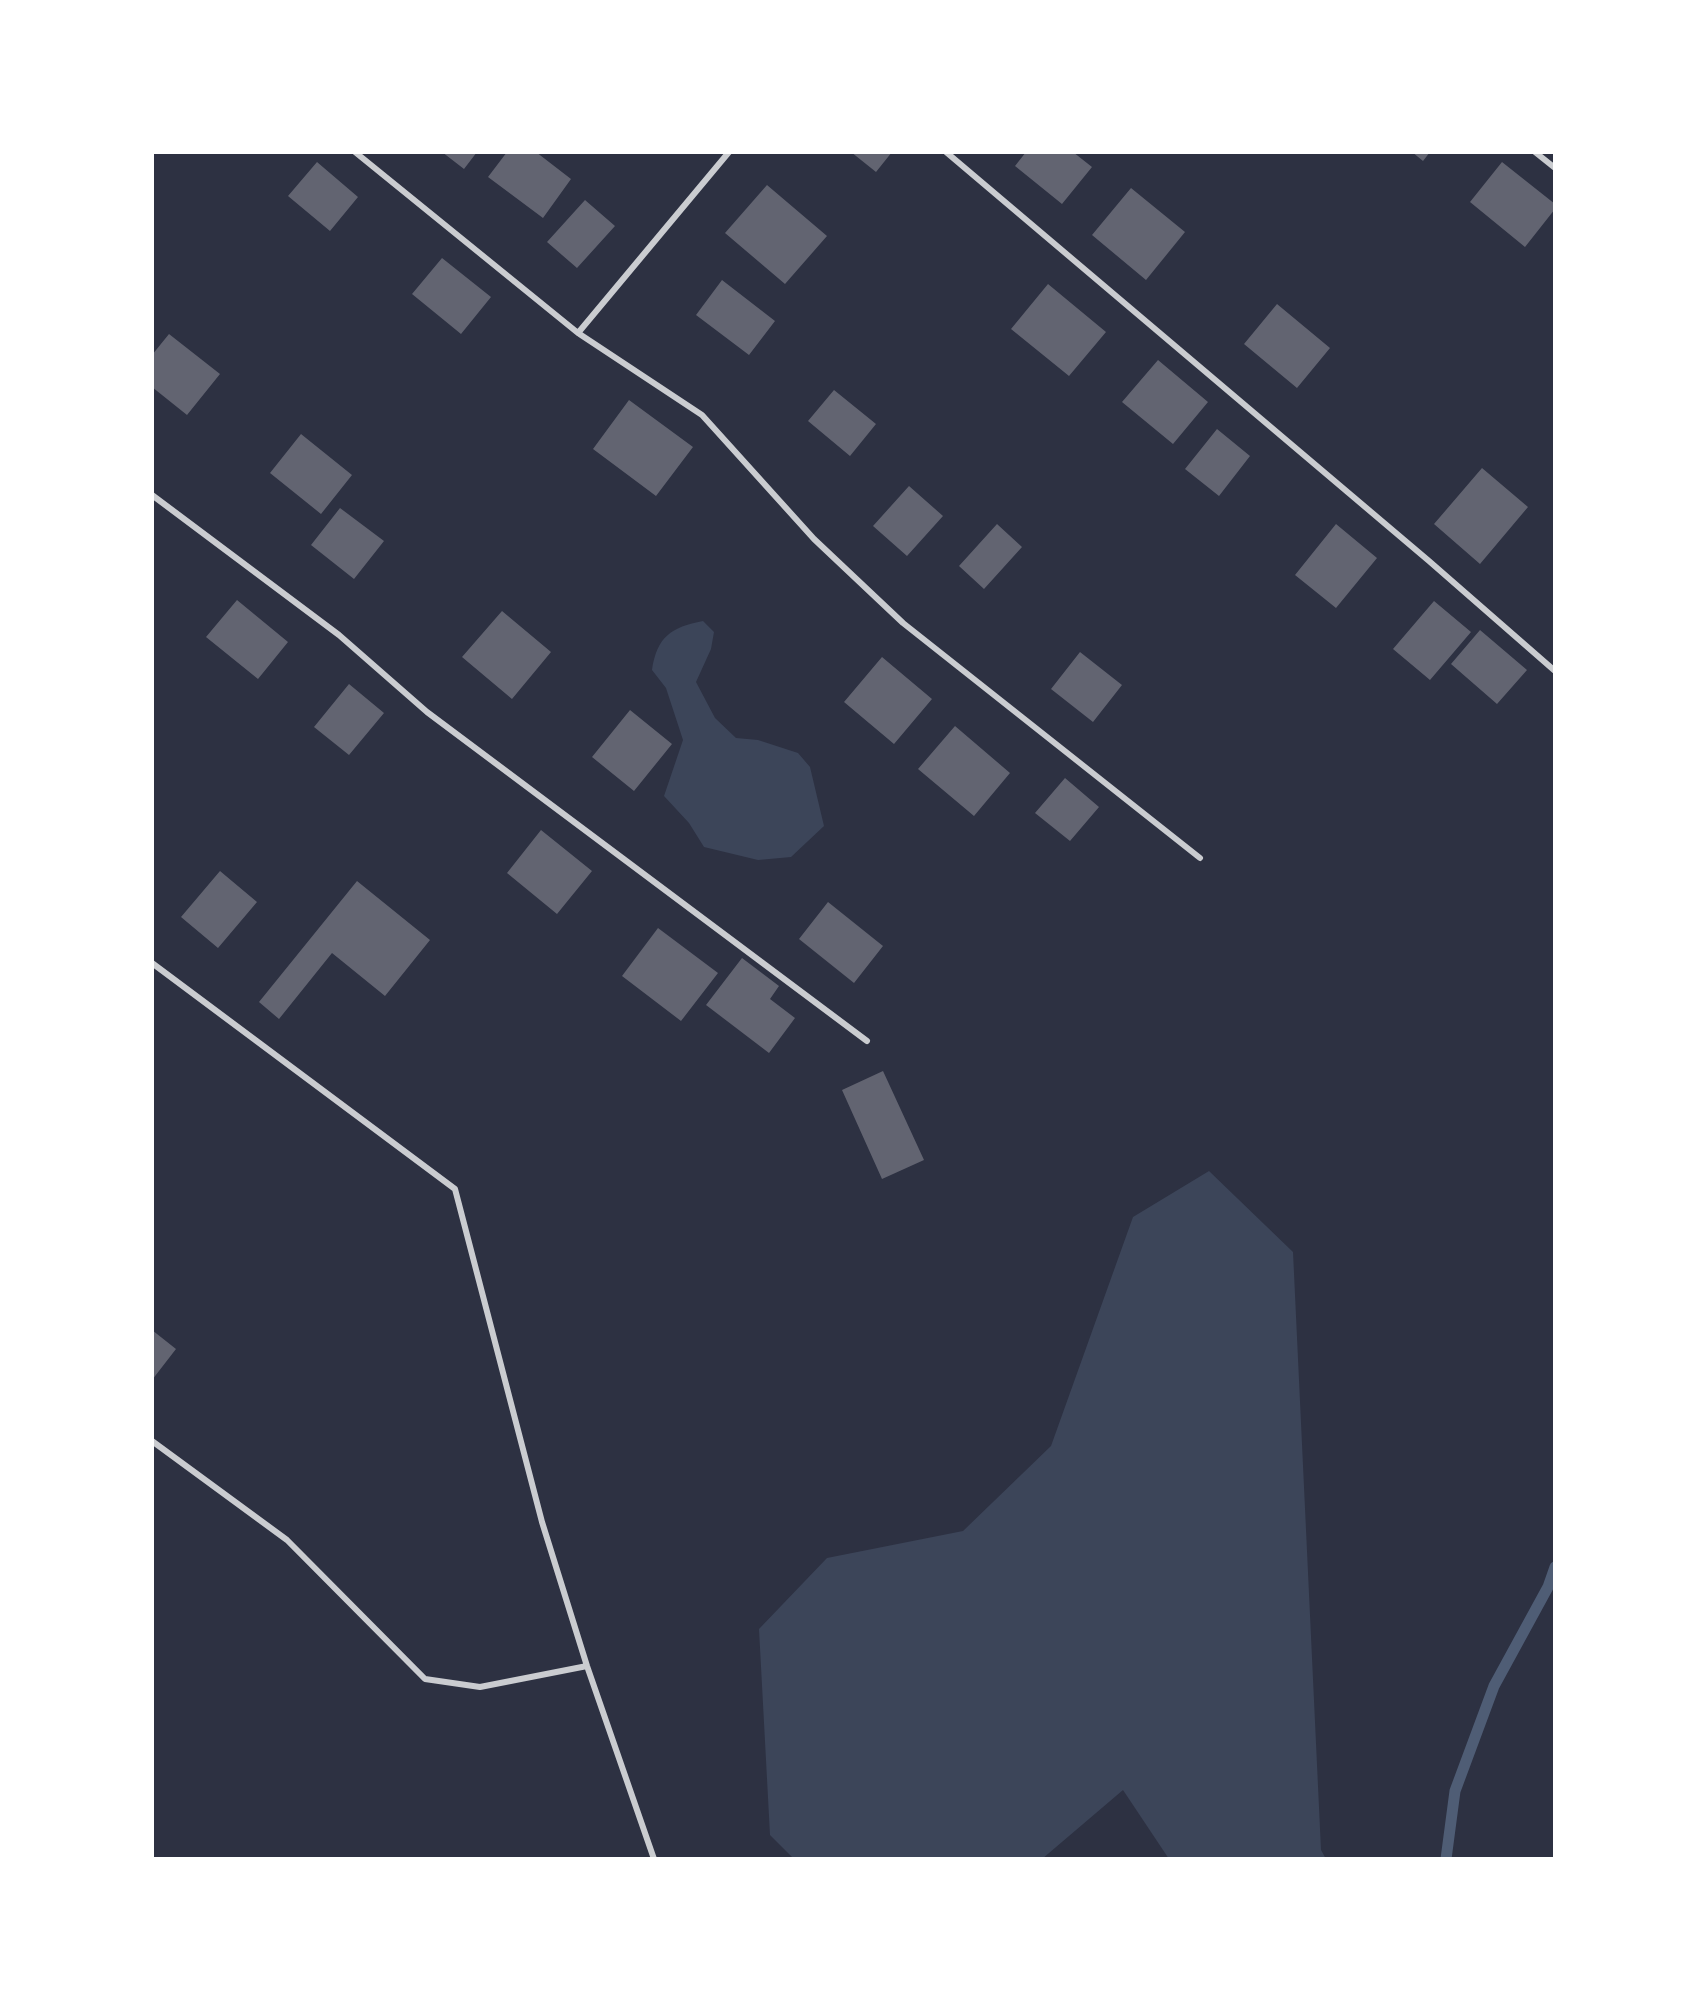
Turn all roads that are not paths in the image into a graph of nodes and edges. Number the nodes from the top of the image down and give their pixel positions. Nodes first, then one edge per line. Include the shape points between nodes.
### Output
1 (355, 152) edge
2 (729, 152) edge
3 (946, 152) edge
4 (1535, 152) edge
5 (1555, 168) edge
6 (578, 333) junction
7 (152, 495) edge
8 (1555, 671) edge
9 (1200, 858) dead end
10 (152, 963) edge
11 (867, 1041) dead end
12 (152, 1441) edge
13 (587, 1666) junction
14 (654, 1859) edge

1 - 6 lane
2 - 6 lane
3 - 8 lane
4 - 5 lane
6 - 9 lane via 702,415 814,539 903,623
7 - 11 lane via 339,635 427,712
10 - 13 lane via 455,1189 542,1522
12 - 13 lane via 287,1540 425,1679 480,1687
13 - 14 lane

